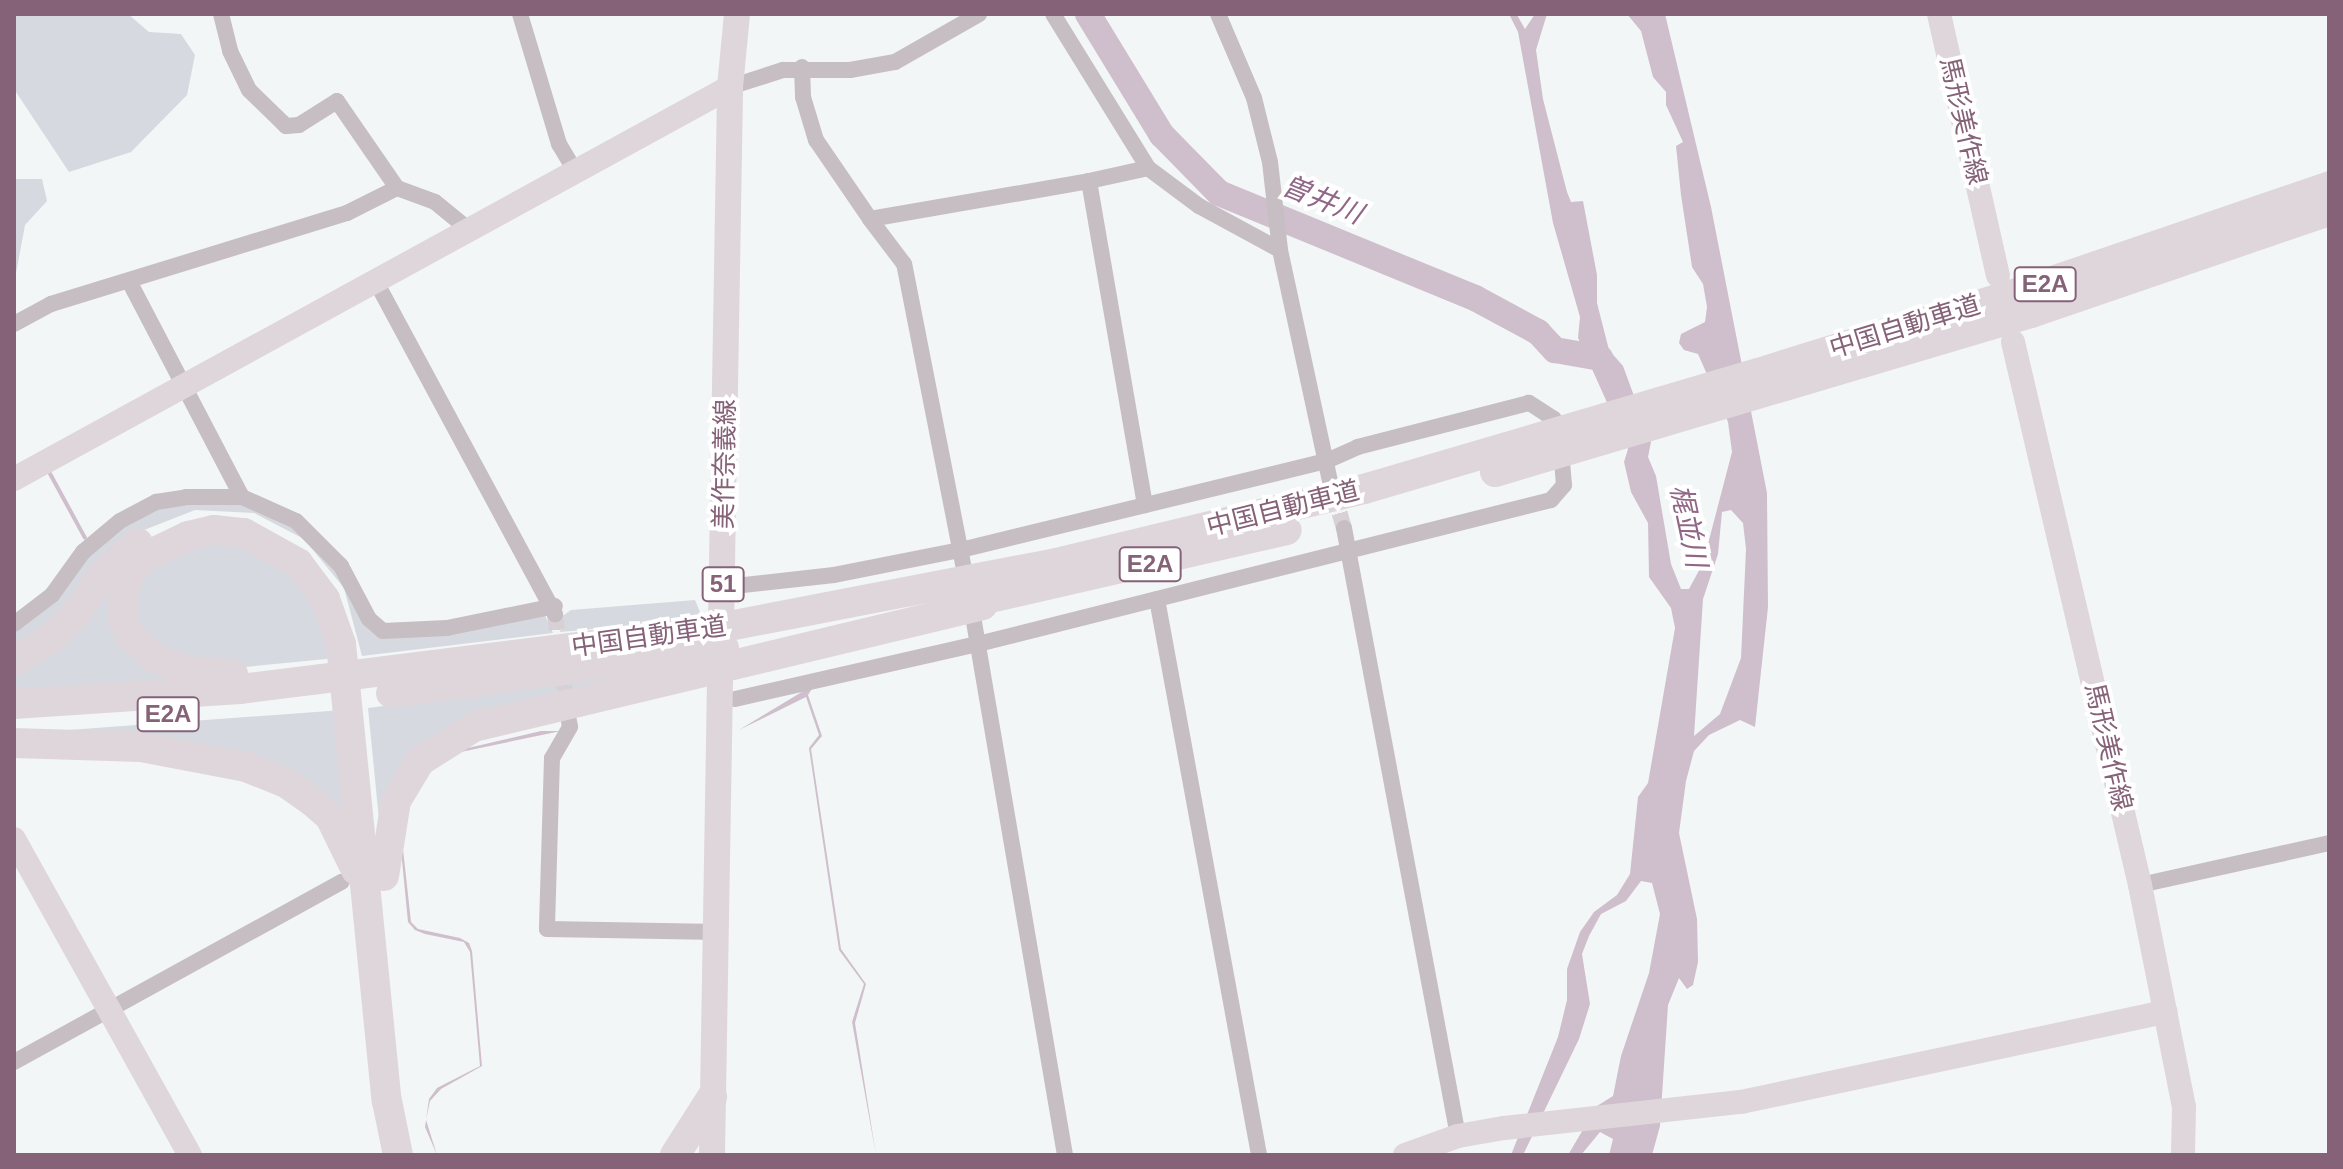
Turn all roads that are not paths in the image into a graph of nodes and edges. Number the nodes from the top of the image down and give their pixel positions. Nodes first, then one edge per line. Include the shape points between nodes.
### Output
1 (221, 14) edge
2 (520, 14) edge
3 (737, 14) edge
4 (979, 14) edge
5 (1053, 14) edge
6 (1218, 14) edge
7 (1939, 14) edge
8 (960, 18) edge
9 (802, 67) junction
10 (730, 87) junction
11 (1148, 168) junction
12 (575, 171) junction
13 (1089, 181) junction
14 (2329, 186) edge
15 (397, 188) junction
16 (2329, 211) edge
17 (870, 219) junction
18 (468, 229) junction
19 (1280, 246) junction
20 (1998, 275) dead end
21 (374, 278) junction
22 (129, 281) junction
23 (14, 324) edge
24 (2013, 342) dead end
25 (184, 384) junction
26 (1759, 384) junction
27 (1549, 446) junction
28 (1326, 461) junction
29 (14, 479) edge
30 (1331, 485) tunnel mouth
31 (242, 497) junction
32 (1145, 505) junction
33 (1344, 528) tunnel mouth
34 (960, 550) junction
35 (1349, 551) junction
36 (964, 569) dead end
37 (743, 585) dead end
38 (1157, 599) junction
39 (974, 622) dead end
40 (14, 624) edge
41 (978, 644) junction
42 (743, 645) junction
43 (703, 653) junction
44 (14, 661) edge
45 (312, 687) junction
46 (735, 699) dead end
47 (14, 704) edge
48 (567, 711) tunnel mouth
49 (14, 724) edge
50 (14, 743) edge
51 (14, 839) edge
52 (2329, 843) edge
53 (384, 876) junction
54 (342, 882) dead end
55 (2140, 885) junction
56 (368, 910) junction
57 (719, 932) junction
58 (111, 1010) junction
59 (2166, 1012) junction
60 (14, 1062) edge
61 (712, 1097) junction
62 (1458, 1136) junction
63 (190, 1155) edge
64 (398, 1155) edge
65 (413, 1155) edge
66 (675, 1155) edge
67 (712, 1155) edge
68 (1065, 1155) edge
69 (1259, 1155) edge
70 (1405, 1155) edge
71 (2183, 1155) edge

1 - 15 street via 230,51 249,90 286,126 299,125 337,101
2 - 12 street via 559,144
3 - 10 main road, 美作奈義線 / 51
4 - 8 street
5 - 11 street
6 - 19 street via 1254,98
7 - 20 street, 馬形美作線
8 - 9 street via 895,62 850,70
9 - 10 street
9 - 17 street via 803,97 816,140
10 - 12 street
10 - 57 main road, 美作奈義線 / 51
11 - 13 street
11 - 19 street via 1199,206
12 - 18 street
13 - 17 street
13 - 32 street
14 - 26 highway, 中国自動車道 / E2A
15 - 18 street via 435,202
15 - 22 street via 347,213
16 - 26 highway, 中国自動車道 / E2A via 2031,313
17 - 34 street via 904,264
18 - 21 street
19 - 28 street
21 - 25 street
21 - 31 street via 555,610 447,628 383,631 369,619 341,566 318,540 277,510
22 - 23 street via 51,304
22 - 25 street
24 - 55 street, 馬形美作線
25 - 29 street
25 - 31 street
26 - 27 highway, 中国自動車道 / E2A
27 - 42 highway, 中国自動車道 / E2A via 932,590
27 - 42 highway, 中国自動車道 / E2A via 1214,549
28 - 30 street
28 - 32 street
28 - 35 street via 1358,447 1529,403 1554,419 1560,438 1564,485 1551,500
31 - 40 street via 186,497 139,509 95,540 52,595
32 - 34 street
33 - 35 street
34 - 36 street
34 - 37 street via 834,575
35 - 38 street
35 - 62 street
38 - 41 street
38 - 69 street
39 - 41 street
41 - 46 street
41 - 68 street
42 - 43 highway
42 - 43 highway, 中国自動車道 / E2A
43 - 45 highway, 中国自動車道 / E2A
43 - 53 highway via 474,727 449,740 420,761 396,801
44 - 53 highway via 52,638 80,609 100,577 158,530 196,515 240,517 285,533 316,558 342,597 356,640 376,843
45 - 47 highway, 中国自動車道 / E2A
45 - 49 highway, 中国自動車道 / E2A
45 - 56 highway via 255,673 189,671 140,649 122,619 129,575 142,558 165,544 214,530 263,540 314,580 341,644
48 - 57 street via 570,727 552,758 547,929
50 - 56 highway via 197,754 286,783 330,817 356,870
51 - 58 street
52 - 55 street
53 - 65 highway via 408,1100 405,1126
54 - 58 street
55 - 59 street, 馬形美作線
56 - 64 highway via 389,1115
57 - 61 main road, 美作奈義線 / 51
58 - 60 street
58 - 63 street
59 - 62 street via 1697,1107
59 - 71 street, 馬形美作線 via 2184,1107
61 - 66 highway
61 - 67 main road, 美作奈義線 / 51
62 - 70 street

